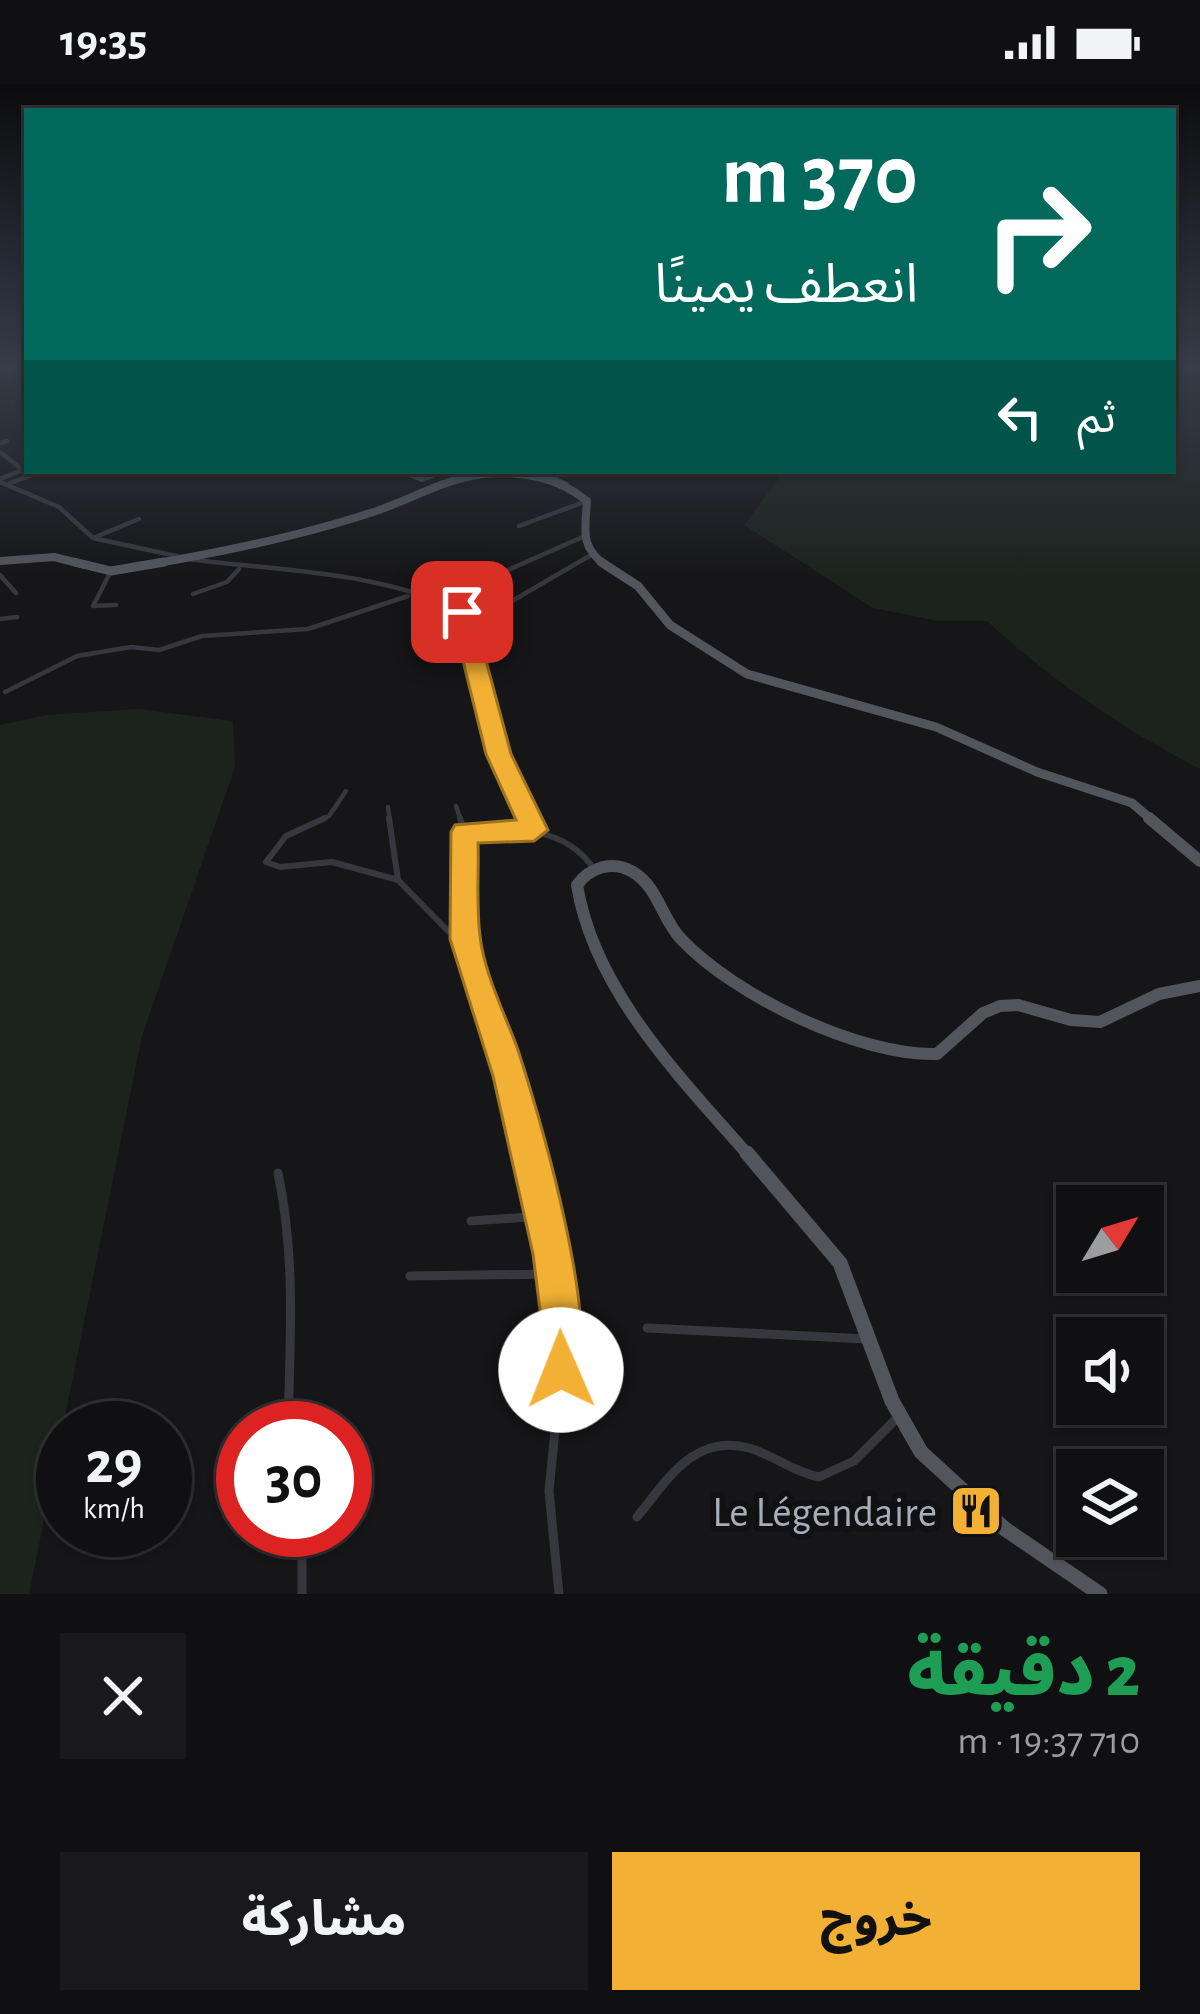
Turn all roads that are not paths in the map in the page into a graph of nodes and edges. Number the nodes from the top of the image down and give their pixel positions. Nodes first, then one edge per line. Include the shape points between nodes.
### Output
1 (33, 474) edge
2 (545, 474) edge
3 (2, 482) edge
4 (566, 485) junction
5 (587, 501) junction
6 (139, 519) dead end
7 (519, 526) dead end
8 (585, 536) junction
9 (93, 538) junction
10 (591, 555) junction
11 (183, 557) junction
12 (0, 561) edge
13 (239, 569) junction
14 (111, 571) junction
15 (0, 575) edge
16 (16, 593) dead end
17 (193, 594) dead end
18 (412, 595) junction
19 (440, 600) junction
20 (116, 605) dead end
21 (500, 608) dead end
22 (16, 617) dead end
23 (0, 619) edge
24 (4, 692) dead end
25 (346, 791) dead end
26 (456, 806) dead end
27 (388, 807) dead end
28 (534, 830) junction
29 (465, 832) junction
30 (1200, 861) edge
31 (594, 869) junction
32 (398, 880) junction
33 (465, 939) junction
34 (1200, 986) edge
35 (278, 1173) dead end
36 (543, 1216) junction
37 (471, 1221) dead end
38 (555, 1274) junction
39 (410, 1276) dead end
40 (647, 1328) dead end
41 (873, 1340) junction
42 (289, 1401) edge
43 (899, 1417) junction
44 (638, 1517) dead end
45 (302, 1557) edge
46 (1082, 1589) edge
47 (302, 1594) edge
48 (560, 1594) edge
49 (1100, 1594) edge

1 - 3 street
2 - 4 main road
3 - 9 street via 59,507
4 - 5 main road
4 - 11 main road via 475,475 307,533
5 - 7 street
5 - 8 main road
6 - 9 street
8 - 10 main road
8 - 19 street
9 - 11 street
10 - 21 street
10 - 30 main road via 638,586 681,633 747,674 936,727 1132,803
11 - 13 street
11 - 14 main road
12 - 14 main road via 59,558
13 - 17 street
13 - 18 street
14 - 20 street via 93,606
15 - 16 street
18 - 19 street
18 - 24 street via 308,629 77,656
19 - 28 street via 467,620 493,736
22 - 23 street
25 - 32 street via 329,816 286,836 266,862 332,862
26 - 29 street
27 - 32 street
28 - 29 street
28 - 31 street via 580,850
29 - 33 street
31 - 34 main road via 628,869 644,880 678,936 749,986 828,1030 902,1056 937,1054 1000,1006 1100,1022 1159,994
31 - 41 main road via 581,876 575,904 595,953 853,1279
32 - 33 street via 446,932
33 - 36 street via 510,1076
35 - 42 street via 292,1273
36 - 37 street
36 - 38 street
38 - 39 street
38 - 48 street via 561,1370 549,1491
40 - 41 street
41 - 43 main road
43 - 44 street via 836,1474 808,1478 746,1444 722,1445 664,1476
43 - 46 main road via 922,1452
45 - 47 street
46 - 49 main road

